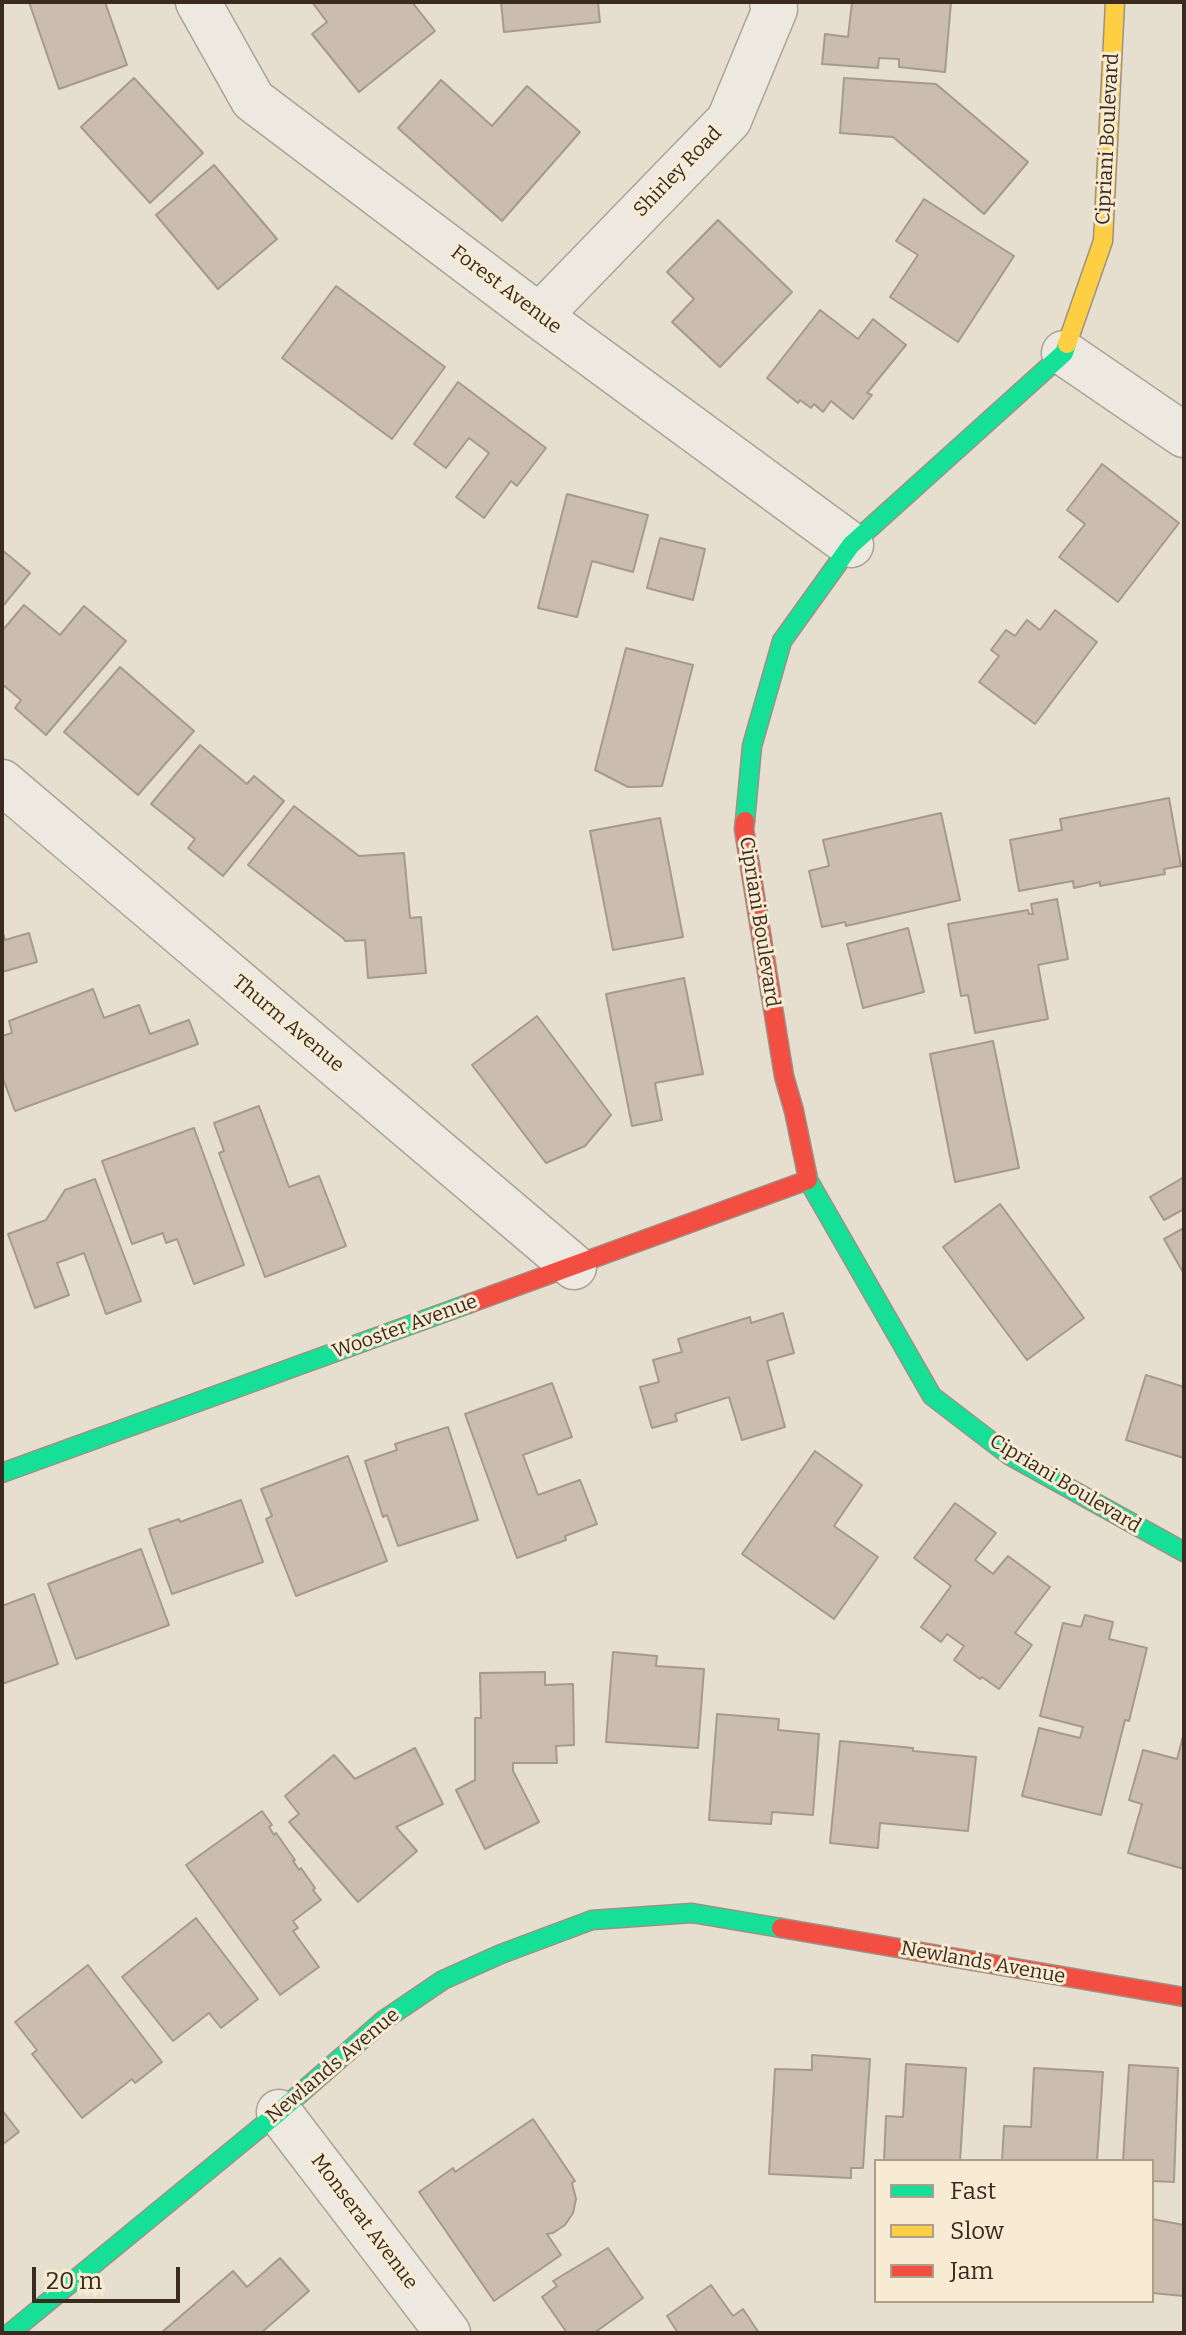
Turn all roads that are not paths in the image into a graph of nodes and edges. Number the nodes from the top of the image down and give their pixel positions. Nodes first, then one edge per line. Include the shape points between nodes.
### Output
1 (198, 2) edge
2 (772, 2) edge
3 (1115, 2) edge
4 (539, 316) junction
5 (1064, 353) junction
6 (1184, 435) edge
7 (851, 545) junction
8 (2, 782) edge
9 (808, 1180) junction
10 (574, 1267) junction
11 (2, 1473) edge
12 (1184, 1552) edge
13 (1184, 1997) edge
14 (279, 2112) junction
15 (10, 2333) edge
16 (448, 2333) edge

1 - 4 street, Forest Avenue via 253,100
2 - 4 street, Shirley Road via 775,9 729,120
3 - 5 street, Cipriani Boulevard via 1103,241
4 - 7 street, Forest Avenue
5 - 6 street
5 - 7 street, Cipriani Boulevard
7 - 9 street, Cipriani Boulevard via 782,641 752,746 744,829 784,1076
8 - 10 street, Thurm Avenue
9 - 10 street, Wooster Avenue
9 - 12 street, Cipriani Boulevard via 932,1396 1009,1455
10 - 11 street, Wooster Avenue
13 - 14 street, Newlands Avenue via 692,1913 592,1920 443,1980 384,2020
14 - 15 street, Newlands Avenue
14 - 16 street, Monserat Avenue

